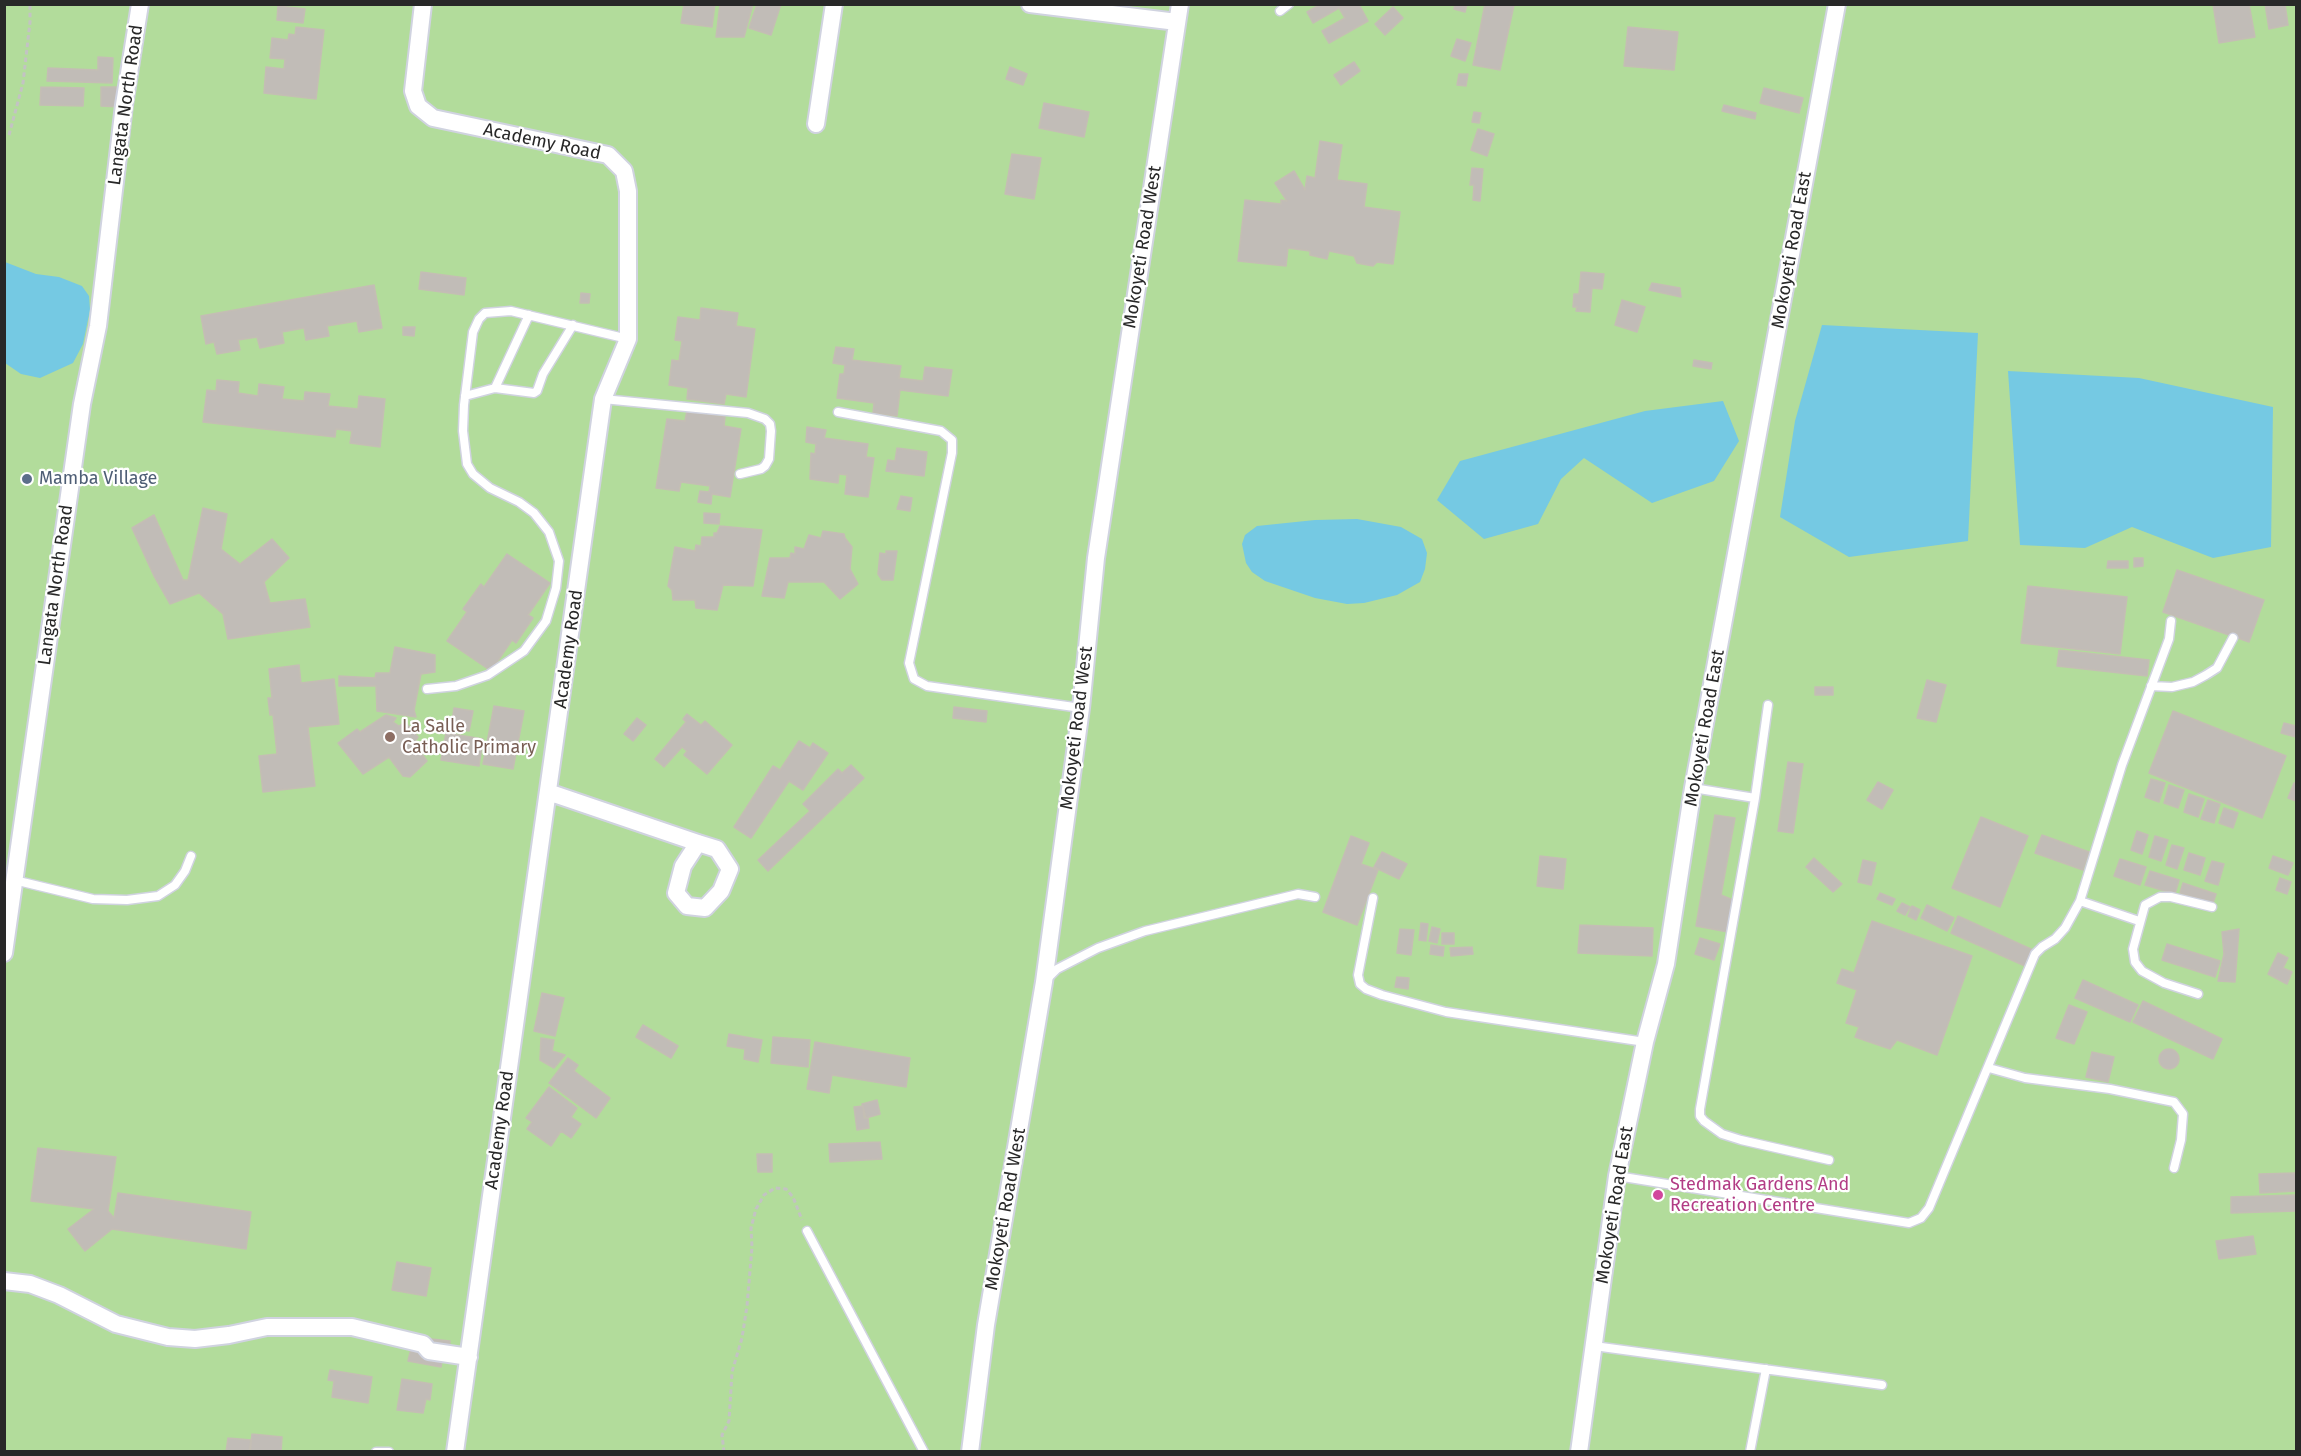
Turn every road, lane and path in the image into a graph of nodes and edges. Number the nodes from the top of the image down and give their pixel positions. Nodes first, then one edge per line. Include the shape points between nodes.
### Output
1 (30, 4) edge
2 (140, 4) edge
3 (423, 4) edge
4 (834, 4) edge
5 (1030, 4) edge
6 (1179, 4) edge
7 (1289, 4) edge
8 (1837, 4) edge
9 (1280, 10) dead end
10 (1177, 22) junction
11 (816, 124) dead end
12 (9, 135) dead end
13 (529, 315) junction
14 (573, 325) junction
15 (628, 339) junction
16 (495, 388) junction
17 (465, 396) junction
18 (603, 399) junction
19 (838, 412) dead end
20 (740, 474) dead end
21 (2170, 621) dead end
22 (2233, 638) dead end
23 (2151, 687) junction
24 (426, 689) dead end
25 (1768, 705) dead end
26 (1081, 708) junction
27 (1693, 789) junction
28 (548, 792) junction
29 (1755, 798) junction
30 (698, 843) dead end
31 (191, 856) dead end
32 (14, 880) junction
33 (1315, 897) dead end
34 (1373, 898) dead end
35 (2080, 901) junction
36 (2212, 907) dead end
37 (2139, 921) junction
38 (4, 953) edge
39 (1044, 982) junction
40 (2198, 994) dead end
41 (1645, 1042) junction
42 (1989, 1068) junction
43 (1829, 1160) dead end
44 (2174, 1168) dead end
45 (1617, 1176) junction
46 (807, 1231) joint
47 (4, 1281) edge
48 (1594, 1346) junction
49 (469, 1357) junction
50 (1766, 1369) junction
51 (1882, 1385) dead end
52 (376, 1452) edge
53 (389, 1452) edge
54 (455, 1452) edge
55 (724, 1452) edge
56 (924, 1452) edge
57 (970, 1452) edge
58 (1578, 1452) edge
59 (1750, 1452) edge

1 - 12 path via 23,83
2 - 32 street, Langata North Road via 98,326 82,404
3 - 15 street, Academy Road via 413,91 418,106 433,118 608,155 624,171 628,191
4 - 11 street
5 - 10 street
6 - 10 street, Mokoyeti Road West
7 - 9 lane
8 - 27 street, Mokoyeti Road East
10 - 26 street, Mokoyeti Road West via 1098,547
13 - 14 lane
13 - 16 lane
13 - 17 lane via 497,310 479,319 473,332
14 - 15 lane
14 - 16 lane via 537,391
15 - 18 street, Academy Road
16 - 17 lane
17 - 24 lane via 463,432 467,464 490,488 534,513 549,532 559,561 556,588 546,621 524,651 488,675 456,687
18 - 20 lane via 748,413 765,419 771,431 769,459 761,469
18 - 28 street, Academy Road
19 - 26 lane via 941,430 952,440 909,663 914,678 927,686
21 - 23 lane via 2169,639
22 - 23 lane via 2217,668 2206,675 2172,687
23 - 35 lane
25 - 29 lane
26 - 39 street, Mokoyeti Road West
27 - 29 lane
27 - 41 street, Mokoyeti Road East via 1666,964
28 - 30 street
28 - 49 street, Academy Road
29 - 43 lane via 1700,1116 1722,1134
31 - 32 lane via 176,885 158,896 137,899 93,899
32 - 38 street, Langata North Road
33 - 39 lane via 1298,894 1145,931 1098,948 1057,969
34 - 41 lane via 1358,975 1360,984 1366,988 1446,1012
35 - 37 lane
35 - 42 lane via 2065,928 2035,954
36 - 37 lane via 2160,897 2145,905
37 - 40 lane via 2133,949 2135,962 2142,971
39 - 57 street, Mokoyeti Road West via 986,1325
41 - 45 street, Mokoyeti Road East
42 - 44 lane via 2025,1078 2174,1102 2183,1114
42 - 45 lane via 1929,1208 1921,1218 1909,1223
45 - 48 street, Mokoyeti Road East
46 - 55 path via 786,1189 775,1188 756,1209 751,1228 747,1306 732,1372 729,1421 722,1435
46 - 56 lane
47 - 49 street via 30,1284 59,1294 116,1324 168,1337 195,1339 267,1327 352,1327 423,1344 429,1351
48 - 50 lane
48 - 58 street, Mokoyeti Road East
49 - 54 street, Academy Road
50 - 51 lane
50 - 59 lane
52 - 53 lane

